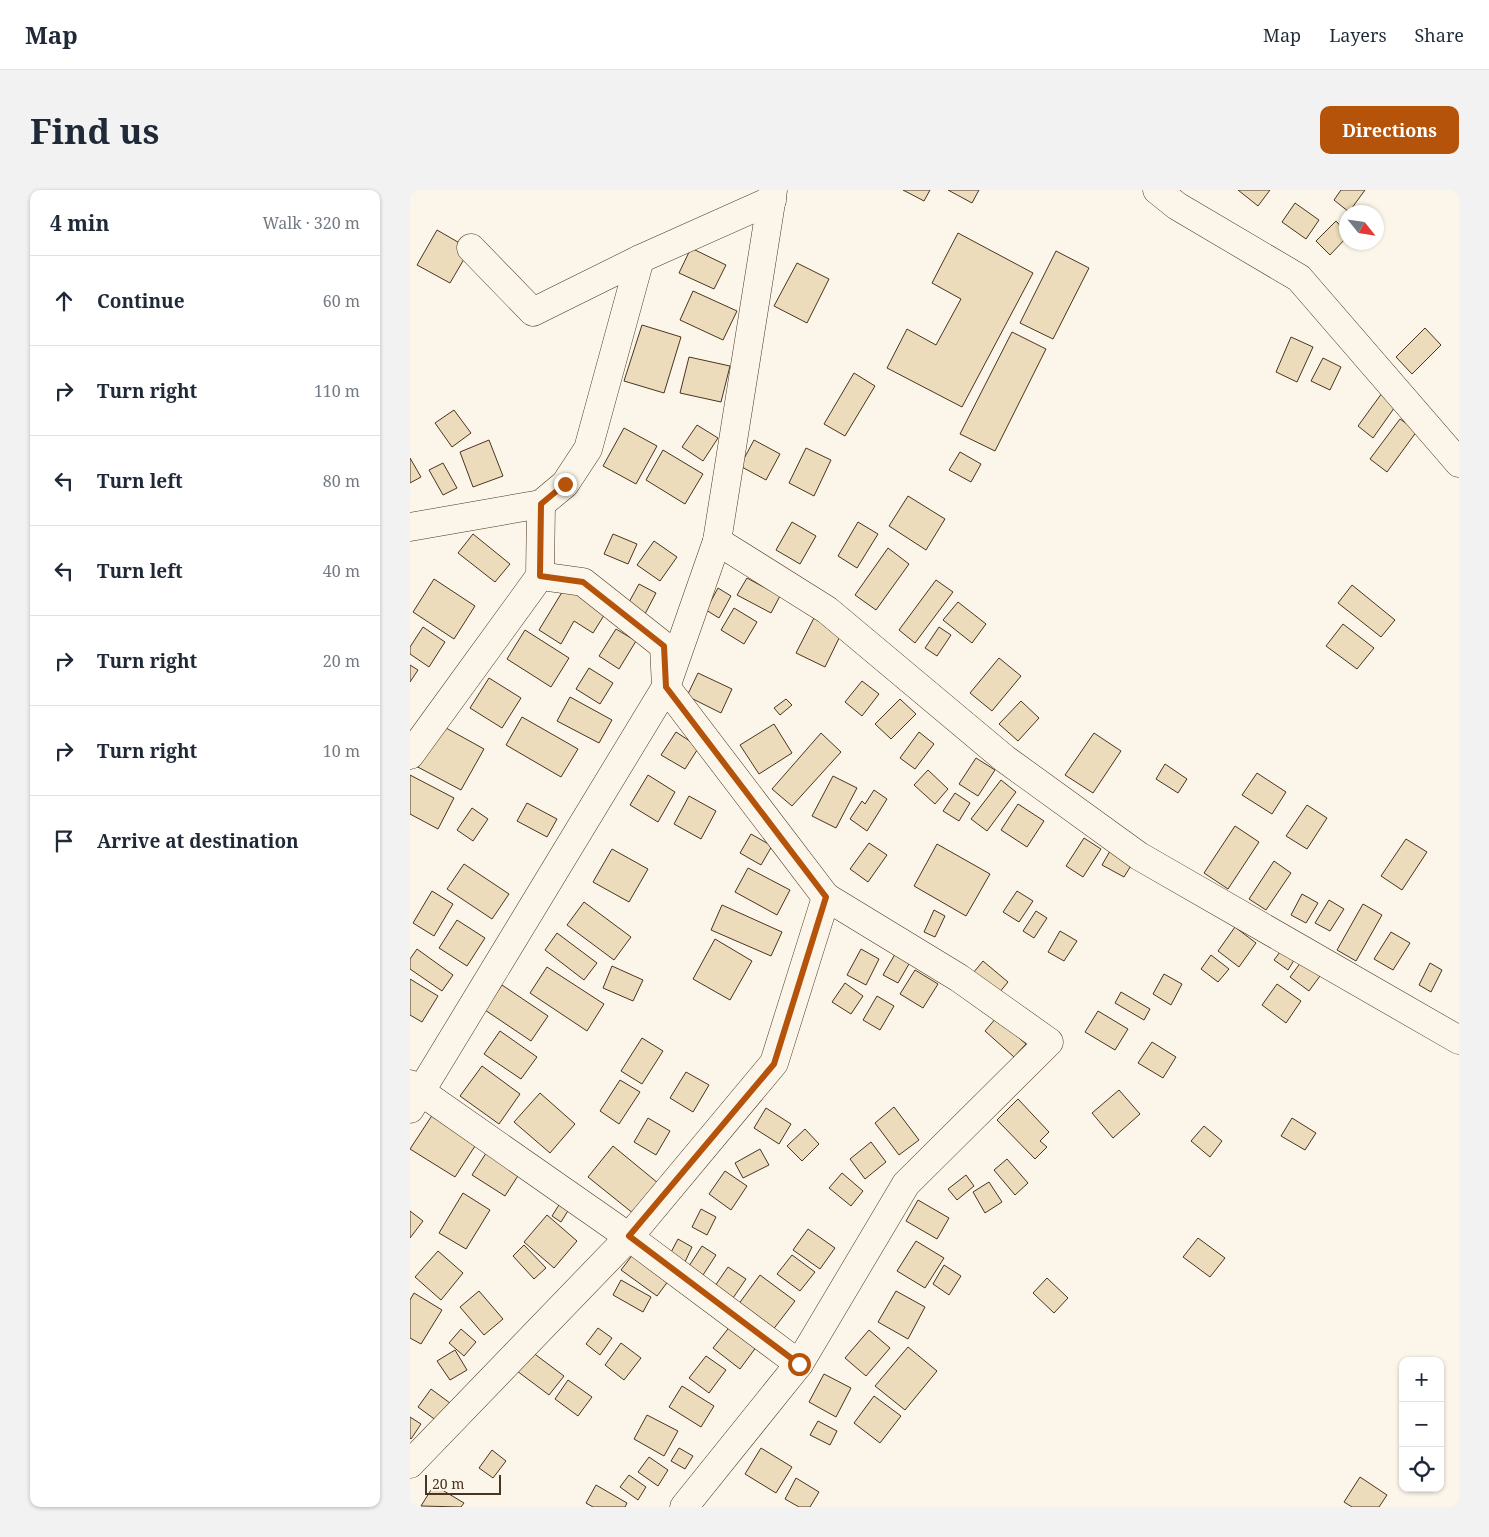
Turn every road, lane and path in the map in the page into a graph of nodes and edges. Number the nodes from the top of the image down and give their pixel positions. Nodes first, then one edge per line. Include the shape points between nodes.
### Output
1 (1157, 190) edge
2 (772, 195) edge
3 (471, 248) dead end
4 (640, 260) junction
5 (1459, 463) edge
6 (541, 504) junction
7 (410, 527) edge
8 (717, 541) junction
9 (540, 576) junction
10 (666, 687) junction
11 (410, 755) edge
12 (826, 897) junction
13 (1459, 1040) edge
14 (414, 1095) edge
15 (629, 1236) junction
16 (799, 1364) junction
17 (410, 1464) edge
18 (684, 1507) edge

1 - 5 street via 1177,206 1299,278
2 - 4 street
2 - 8 street
3 - 4 street via 533,312
4 - 6 street via 588,450 565,484
6 - 7 street
6 - 9 street
8 - 10 street
8 - 13 street via 827,610 1005,759 1139,856
9 - 10 street via 583,582 664,646
9 - 11 street
10 - 12 street
10 - 14 street
12 - 15 street via 774,1064
12 - 16 street via 959,978 1049,1042 906,1184
14 - 15 street
15 - 16 street
15 - 17 street
16 - 18 street

